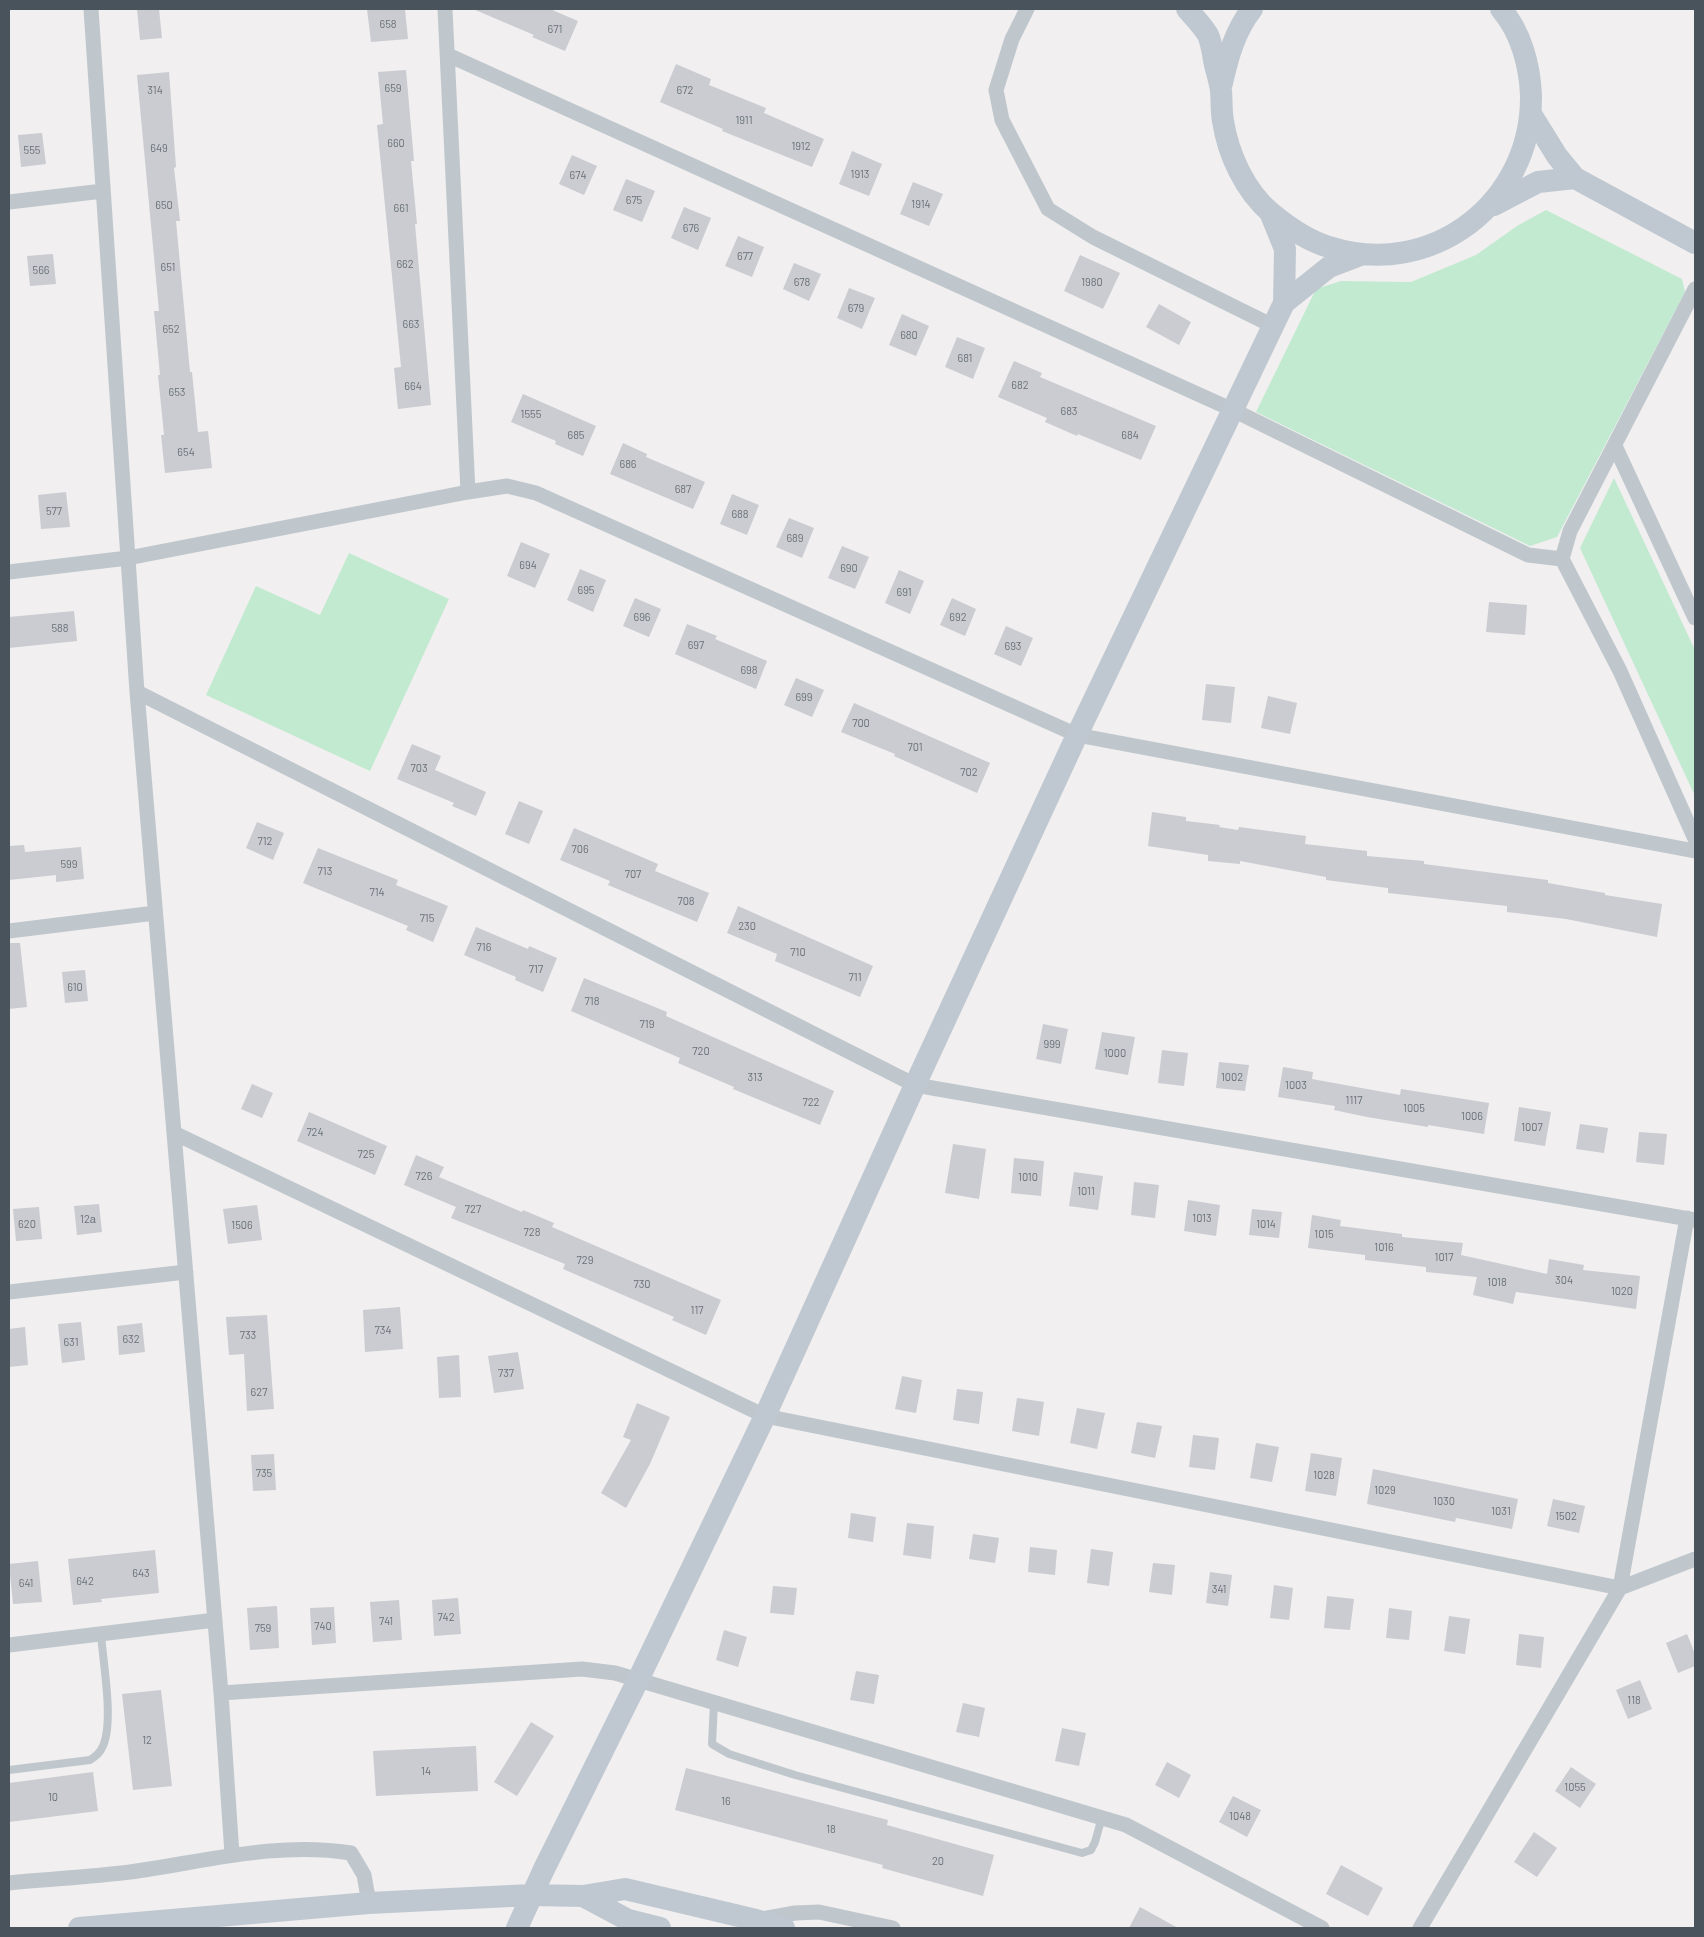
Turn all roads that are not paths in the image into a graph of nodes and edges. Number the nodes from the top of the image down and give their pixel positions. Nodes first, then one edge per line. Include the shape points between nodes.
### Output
1 (91, 9) edge
2 (445, 9) edge
3 (1027, 9) edge
4 (1187, 9) edge
5 (1252, 9) edge
6 (1501, 9) edge
7 (448, 55) junction
8 (1221, 89) junction
9 (1531, 114) junction
10 (1575, 178) junction
11 (103, 191) junction
12 (9, 202) edge
13 (1489, 207) junction
14 (1270, 212) junction
15 (1695, 243) edge
16 (1363, 254) junction
17 (1695, 289) edge
18 (1284, 303) junction
19 (1273, 326) junction
20 (1233, 410) junction
21 (1615, 446) junction
22 (468, 492) junction
23 (128, 558) junction
24 (1562, 559) junction
25 (9, 572) edge
26 (1695, 618) edge
27 (137, 692) junction
28 (1077, 735) junction
29 (1695, 839) edge
30 (1695, 851) edge
31 (155, 913) junction
32 (9, 931) edge
33 (915, 1085) junction
34 (174, 1133) junction
35 (1691, 1219) edge
36 (186, 1272) junction
37 (9, 1292) edge
38 (765, 1416) junction
39 (1695, 1558) edge
40 (1620, 1588) junction
41 (215, 1620) junction
42 (101, 1634) junction
43 (9, 1645) edge
44 (638, 1680) junction
45 (221, 1693) junction
46 (714, 1703) junction
47 (9, 1770) edge
48 (1102, 1817) junction
49 (232, 1854) junction
50 (9, 1883) edge
51 (531, 1895) junction
52 (583, 1896) junction
53 (369, 1903) junction
54 (756, 1920) junction
55 (78, 1928) edge
56 (517, 1928) edge
57 (660, 1928) edge
58 (784, 1928) edge
59 (893, 1928) edge
60 (1322, 1928) edge
61 (1420, 1928) edge

1 - 11 street
2 - 7 street
3 - 19 street via 1012,39 996,90 1002,120 1048,209 1093,237
4 - 8 street via 1208,36
5 - 8 street via 1229,52
6 - 9 street via 1522,46 1530,80
7 - 20 street
7 - 22 street
8 - 14 street via 1223,120 1232,154 1247,185
9 - 10 street
9 - 13 street via 1524,148 1514,172
10 - 13 street via 1538,182
10 - 15 street
11 - 12 street
11 - 23 street
13 - 16 street via 1462,229 1431,245 1398,253
14 - 16 street via 1297,233 1321,244
14 - 18 street via 1285,249
16 - 18 street via 1329,266
17 - 21 street
18 - 19 street
19 - 20 street
20 - 24 street via 1528,555
20 - 28 street
21 - 24 street via 1570,531
21 - 26 street
22 - 23 street
22 - 28 street via 507,486 536,493
23 - 25 street
23 - 27 street
24 - 29 street via 1620,671
27 - 31 street
27 - 33 street
28 - 30 street
28 - 33 street
31 - 32 street
31 - 34 street
33 - 35 street
33 - 38 street
34 - 36 street
34 - 38 street
35 - 40 street
36 - 37 street
36 - 41 street
38 - 40 street
38 - 44 street
39 - 40 street
40 - 61 street
41 - 42 street
41 - 45 street
42 - 43 street
42 - 47 lane via 108,1730 98,1755 90,1760
44 - 45 street via 582,1669
44 - 46 street
44 - 51 street
45 - 49 street
46 - 48 street
46 - 48 lane via 712,1744 729,1754 795,1775 1082,1853 1090,1850 1095,1842
48 - 60 street via 1126,1825
49 - 50 street via 130,1872
49 - 53 street via 324,1848 352,1853 364,1875
51 - 52 street
51 - 53 street
51 - 56 street
52 - 54 street via 625,1889
52 - 57 street via 628,1920
53 - 55 street
54 - 58 street
54 - 59 street via 819,1912

